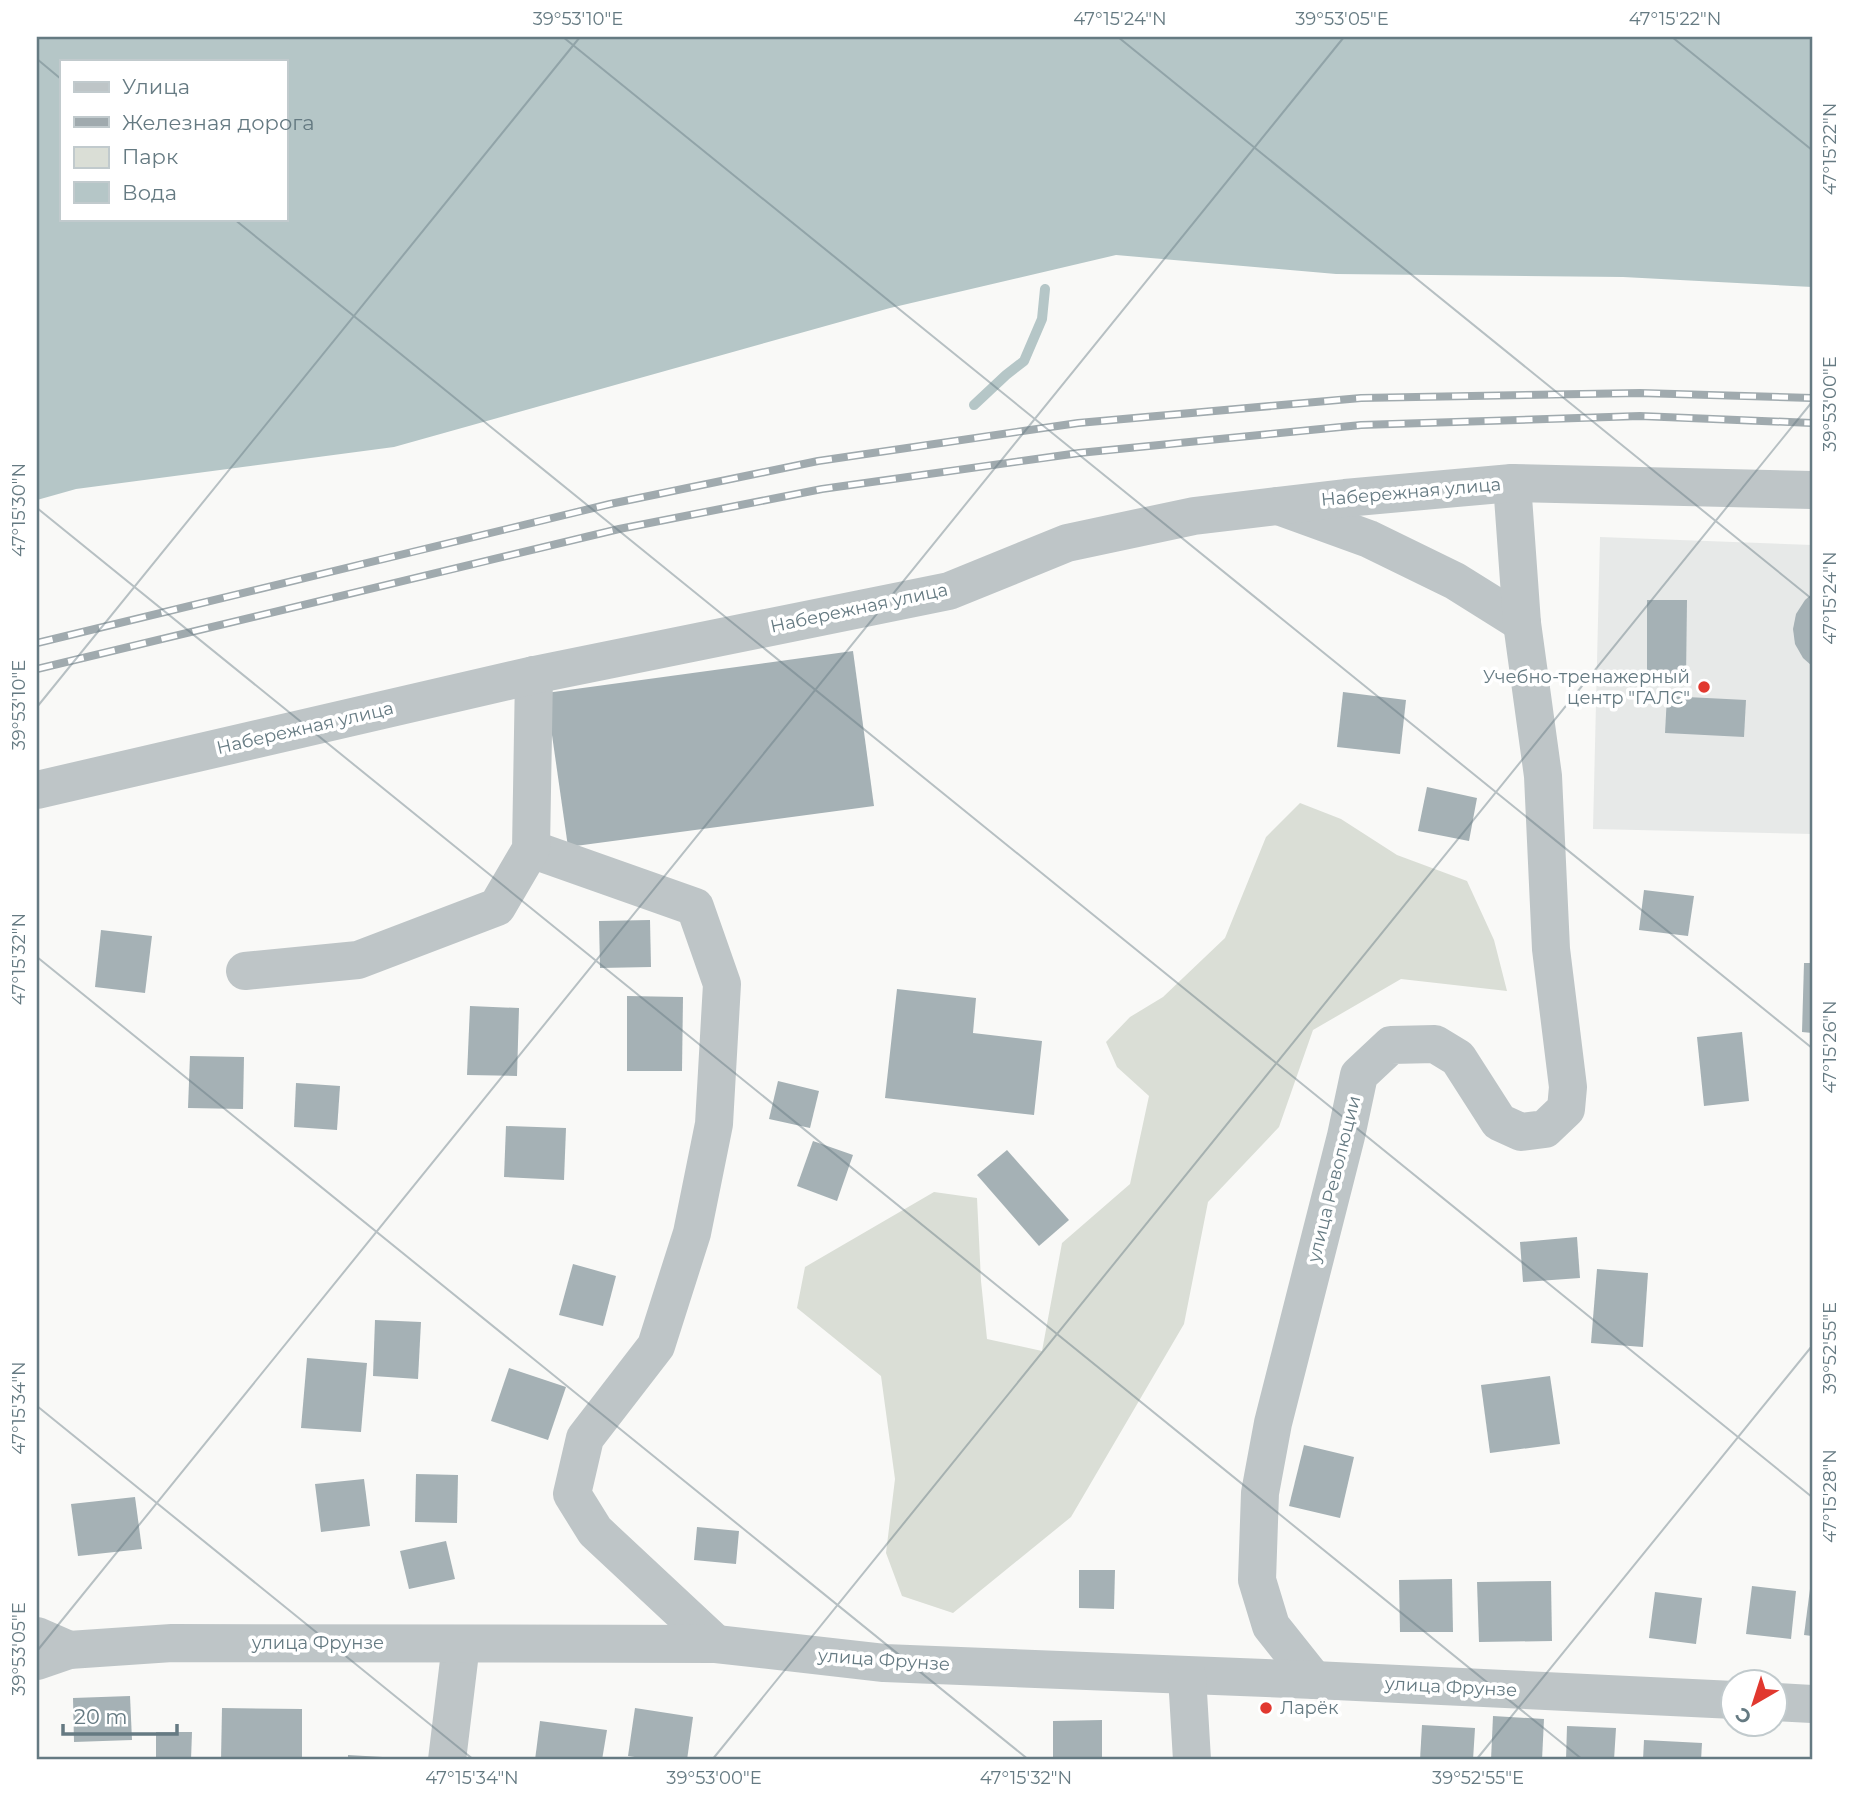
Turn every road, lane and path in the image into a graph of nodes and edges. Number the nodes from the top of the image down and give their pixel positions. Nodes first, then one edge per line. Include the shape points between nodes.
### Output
1 (1511, 483) junction
2 (1812, 490) edge
3 (1278, 506) junction
4 (1521, 623) junction
5 (534, 675) junction
6 (37, 790) edge
7 (531, 849) junction
8 (244, 971) dead end
9 (461, 1644) junction
10 (716, 1644) junction
11 (47, 1649) edge
12 (1187, 1676) junction
13 (1314, 1680) junction
14 (1720, 1699) edge
15 (1790, 1703) edge
16 (1812, 1704) edge
17 (447, 1760) edge
18 (1192, 1760) edge

1 - 2 street, Набережная улица
1 - 3 street, Набережная улица
1 - 4 street, улица Революции
3 - 4 street via 1369,538 1455,581
3 - 5 street, Набережная улица via 1194,516 1067,543 949,591
4 - 13 street, улица Революции via 1543,776 1551,949 1568,1087 1566,1109 1545,1129 1521,1132 1499,1122 1458,1058 1435,1044 1391,1045 1359,1075 1273,1423 1261,1493 1257,1580 1271,1626
5 - 6 street, Набережная улица
5 - 7 street
7 - 8 street via 497,907 358,960
7 - 10 street via 695,907 722,984 714,1124 692,1233 656,1346 585,1438 572,1494 595,1531
9 - 10 street, улица Фрунзе
9 - 11 street, улица Фрунзе via 172,1643
9 - 17 street
10 - 12 street, улица Фрунзе via 884,1663
12 - 13 street, улица Фрунзе
12 - 18 street
13 - 14 street, улица Фрунзе
15 - 16 street

